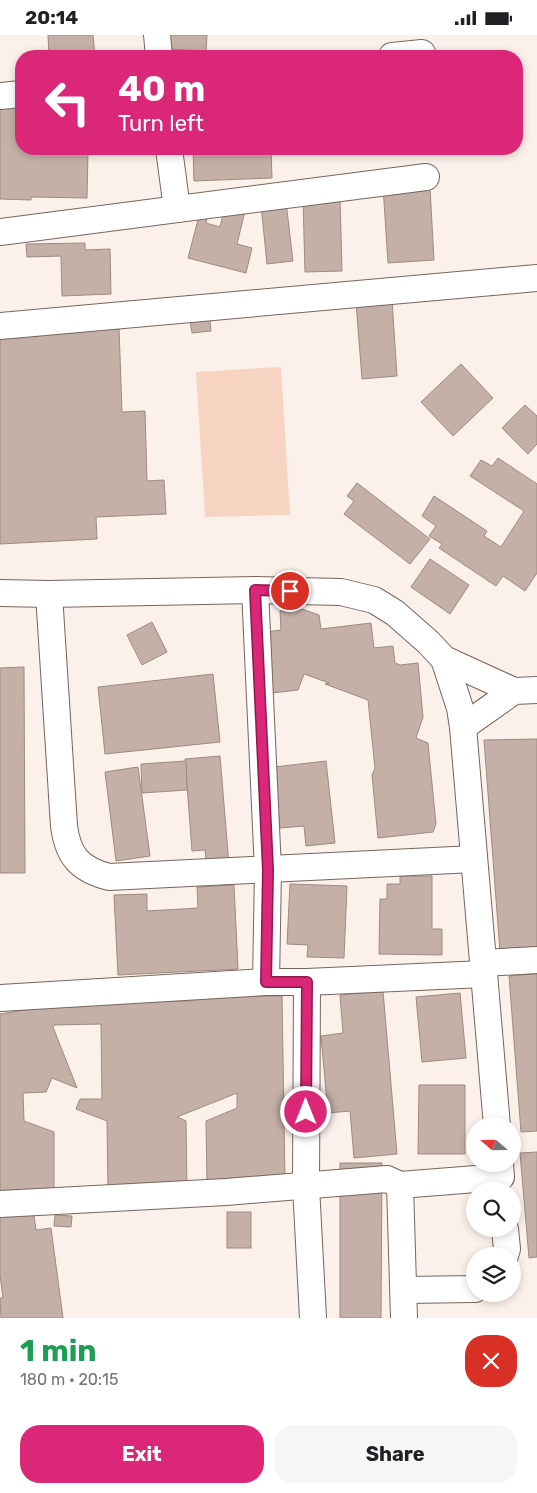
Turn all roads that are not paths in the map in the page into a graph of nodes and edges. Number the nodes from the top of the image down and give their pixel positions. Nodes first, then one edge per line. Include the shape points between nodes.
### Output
1 (157, 35) edge
2 (158, 50) edge
3 (15, 95) edge
4 (0, 96) edge
5 (170, 155) edge
6 (426, 177) dead end
7 (177, 209) junction
8 (0, 232) edge
9 (537, 278) edge
10 (0, 326) edge
11 (255, 590) junction
12 (0, 593) edge
13 (49, 594) junction
14 (444, 659) junction
15 (526, 691) edge
16 (463, 727) junction
17 (474, 859) junction
18 (268, 870) junction
19 (537, 960) edge
20 (483, 969) junction
21 (266, 982) junction
22 (307, 982) junction
23 (0, 998) edge
24 (496, 1117) edge
25 (501, 1177) edge
26 (400, 1185) junction
27 (306, 1186) junction
28 (0, 1204) edge
29 (466, 1289) edge
30 (404, 1290) junction
31 (313, 1318) edge
32 (404, 1318) edge

1 - 2 street
3 - 4 street
5 - 7 street
6 - 7 street
7 - 8 street
9 - 10 street
11 - 13 street
11 - 14 street via 341,592 374,601 395,613
11 - 18 street
12 - 13 street
13 - 18 street via 64,826 72,855 94,873 108,877
14 - 15 street
14 - 16 street
15 - 16 street
16 - 17 street
17 - 18 street
17 - 20 street
18 - 21 street
19 - 20 street
20 - 22 street
20 - 24 street
21 - 22 street
21 - 23 street
22 - 27 street
25 - 26 street
26 - 27 street via 387,1179
26 - 30 street
27 - 28 street
27 - 31 street
29 - 30 street
30 - 32 street

